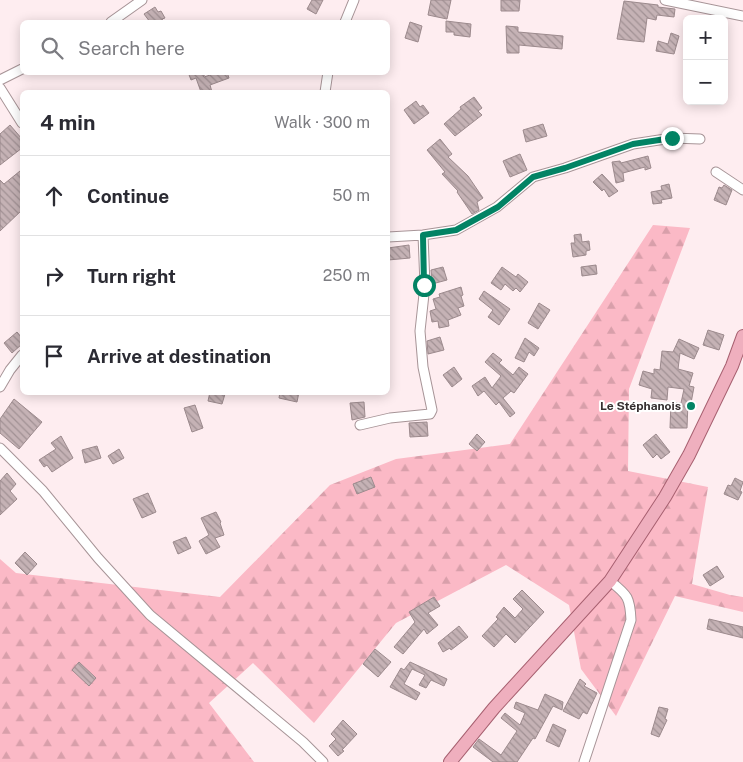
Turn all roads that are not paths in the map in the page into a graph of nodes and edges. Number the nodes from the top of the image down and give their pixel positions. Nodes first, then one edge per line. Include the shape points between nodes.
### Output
1 (142, 0) edge
2 (354, 0) edge
3 (668, 0) edge
4 (743, 16) edge
5 (114, 20) edge
6 (346, 20) edge
7 (20, 70) edge
8 (328, 75) edge
9 (0, 80) edge
10 (0, 88) edge
11 (325, 90) edge
12 (20, 120) edge
13 (700, 139) dead end
14 (716, 172) dead end
15 (743, 190) edge
16 (423, 235) junction
17 (390, 237) edge
18 (743, 336) edge
19 (20, 358) edge
20 (0, 387) edge
21 (360, 425) dead end
22 (0, 448) edge
23 (610, 581) junction
24 (323, 762) edge
25 (450, 762) edge
26 (584, 762) edge

1 - 5 street
2 - 6 street
3 - 4 street
7 - 9 street
8 - 11 street
10 - 12 street
13 - 16 street via 672,138 633,144 533,177 498,207 456,230
14 - 15 street
16 - 17 street
16 - 21 street via 424,285 420,331 432,410 430,414
18 - 23 main road via 732,366 679,472
19 - 20 street
22 - 24 street via 43,491 150,614
23 - 25 main road via 494,708
23 - 26 street via 625,592 630,601 631,620

